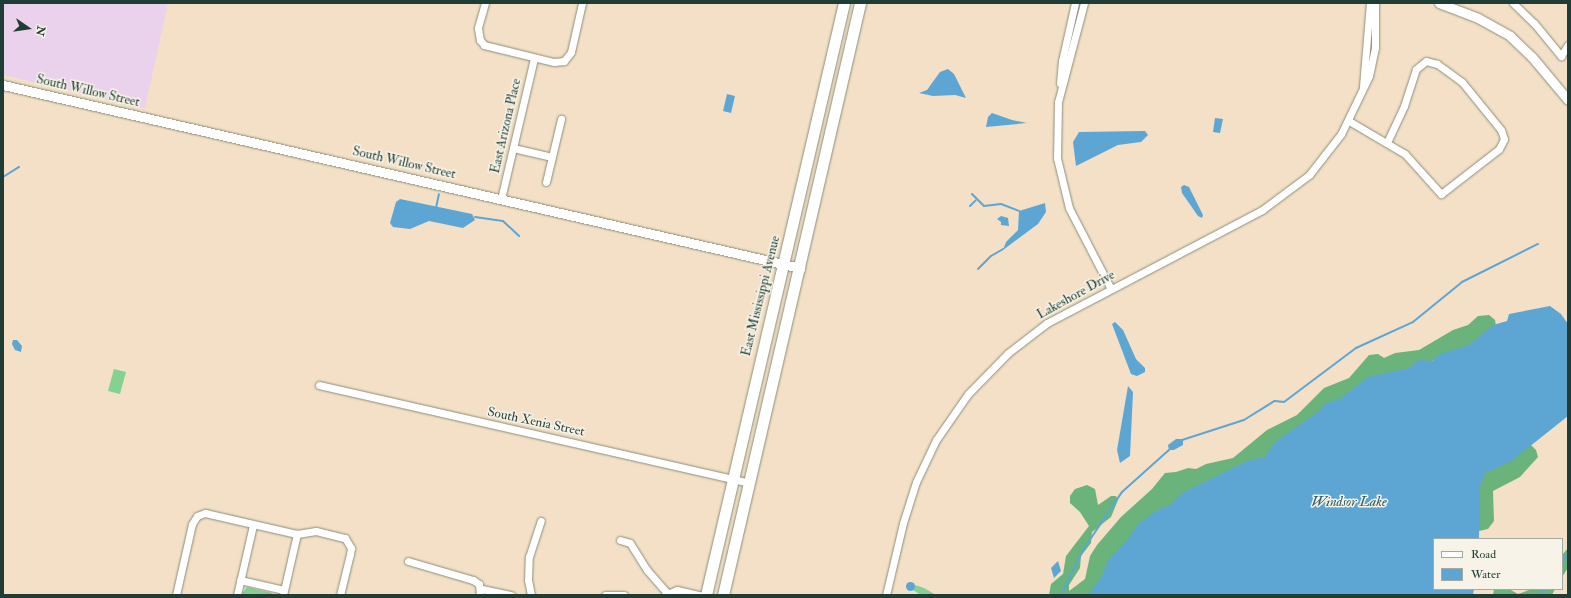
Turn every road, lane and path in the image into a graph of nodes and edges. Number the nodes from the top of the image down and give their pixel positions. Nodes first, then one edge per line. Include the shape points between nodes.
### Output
1 (485, 3) edge
2 (582, 3) edge
3 (844, 3) edge
4 (860, 3) edge
5 (1075, 3) edge
6 (1084, 3) edge
7 (1370, 3) edge
8 (1375, 3) edge
9 (1439, 3) edge
10 (1512, 3) edge
11 (1568, 45) edge
12 (534, 58) junction
13 (3, 85) edge
14 (1061, 87) junction
15 (1362, 89) junction
16 (1568, 100) edge
17 (561, 119) dead end
18 (1349, 121) junction
19 (1387, 142) junction
20 (513, 148) junction
21 (552, 157) junction
22 (546, 182) dead end
23 (501, 198) junction
24 (784, 264) junction
25 (800, 268) junction
26 (1111, 289) junction
27 (319, 385) dead end
28 (733, 480) junction
29 (749, 483) junction
30 (541, 521) dead end
31 (253, 525) junction
32 (297, 534) junction
33 (620, 540) dead end
34 (408, 561) dead end
35 (240, 580) junction
36 (481, 592) edge
37 (283, 593) edge
38 (176, 595) edge
39 (237, 595) edge
40 (340, 595) edge
41 (511, 595) edge
42 (531, 595) edge
43 (605, 595) edge
44 (624, 595) edge
45 (667, 595) edge
46 (699, 595) edge
47 (706, 595) edge
48 (723, 595) edge
49 (886, 595) edge

1 - 12 street via 478,28 480,40 490,47
2 - 12 street via 571,52 564,61
3 - 24 main road, East Mississippi Avenue
4 - 25 main road
5 - 14 street via 1062,61
6 - 14 street
7 - 15 street, Lakeshore Drive
8 - 15 street, Lakeshore Drive via 1374,55
9 - 16 street via 1478,18 1510,36 1532,57
10 - 11 street via 1534,23 1561,56
12 - 20 street, East Arizona Place
13 - 23 street, South Willow Street
14 - 26 street via 1055,135 1063,188 1075,220
15 - 18 street, Lakeshore Drive
17 - 21 street
18 - 19 street
18 - 26 street, Lakeshore Drive via 1322,161 1283,197
19 - 19 street via 1404,106 1418,66 1431,62 1462,82 1501,130 1504,139 1499,149 1441,194 1414,162
20 - 21 street
20 - 23 street, East Arizona Place
21 - 22 street
23 - 24 street, South Willow Street
24 - 25 street, South Willow Street
24 - 28 main road, East Mississippi Avenue
25 - 29 main road
26 - 49 street, Lakeshore Drive via 1053,320 1025,339 986,374 957,408 932,447 912,491
27 - 28 street, South Xenia Street
28 - 29 street, South Xenia Street
28 - 47 main road, East Mississippi Avenue
29 - 48 main road
30 - 42 street via 534,536 528,562
31 - 32 street
31 - 35 street
31 - 38 street via 210,514 197,516 192,524
32 - 37 street
32 - 40 street via 316,531 345,538 351,548
33 - 45 street via 630,543
34 - 36 street via 466,578 479,584
35 - 37 street
35 - 39 street
36 - 41 street
43 - 44 street
45 - 46 street via 677,590

